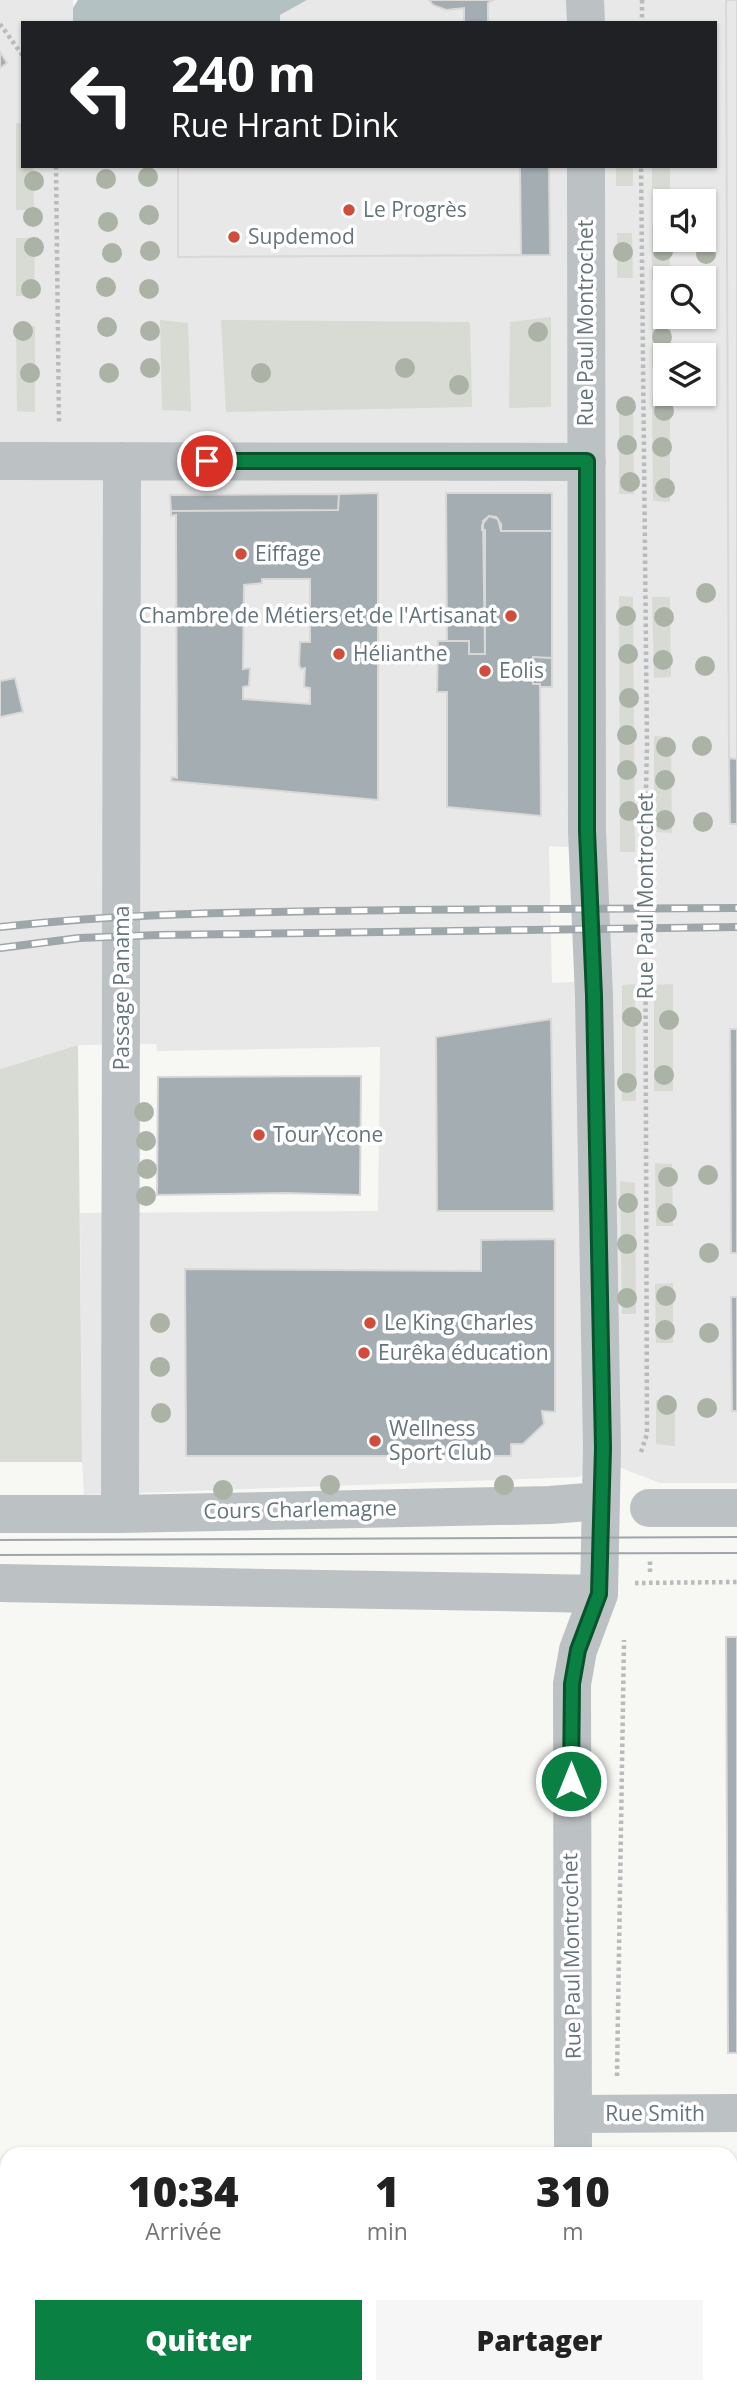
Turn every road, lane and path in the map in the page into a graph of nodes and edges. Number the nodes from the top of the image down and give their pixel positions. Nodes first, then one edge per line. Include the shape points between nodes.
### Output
1 (585, 0) edge
2 (642, 0) edge
3 (586, 21) edge
4 (642, 21) edge
5 (0, 24) edge
6 (21, 52) edge
7 (57, 168) edge
8 (586, 168) edge
9 (641, 168) edge
10 (0, 460) edge
11 (60, 461) junction
12 (122, 461) junction
13 (587, 461) junction
14 (639, 1458) dead end
15 (600, 1501) junction
16 (649, 1508) dead end
17 (737, 1508) edge
18 (0, 1514) edge
19 (120, 1514) junction
20 (650, 1561) dead end
21 (650, 1572) dead end
22 (737, 1582) edge
23 (0, 1583) edge
24 (611, 1589) junction
25 (624, 1636) dead end
26 (737, 2113) edge
27 (573, 2114) junction
28 (616, 2114) junction
29 (573, 2147) edge

1 - 3 street
2 - 4 path
5 - 6 path
7 - 11 path
8 - 13 street, Rue Paul Montrochet
9 - 14 path, Rue Paul Montrochet via 647,1434
10 - 11 street
11 - 12 street
12 - 13 street
12 - 19 street, Passage Panama
13 - 15 street, Rue Paul Montrochet via 587,831 603,1448
15 - 19 street, Cours Charlemagne
15 - 24 street, Rue Paul Montrochet
16 - 17 street
18 - 19 street, Cours Charlemagne
20 - 21 path
22 - 24 path
23 - 24 street
24 - 27 street, Rue Paul Montrochet via 578,1650 572,1684
25 - 28 path
26 - 28 street, Rue Smith
27 - 28 street, Rue Smith
27 - 29 street, Rue Paul Montrochet

